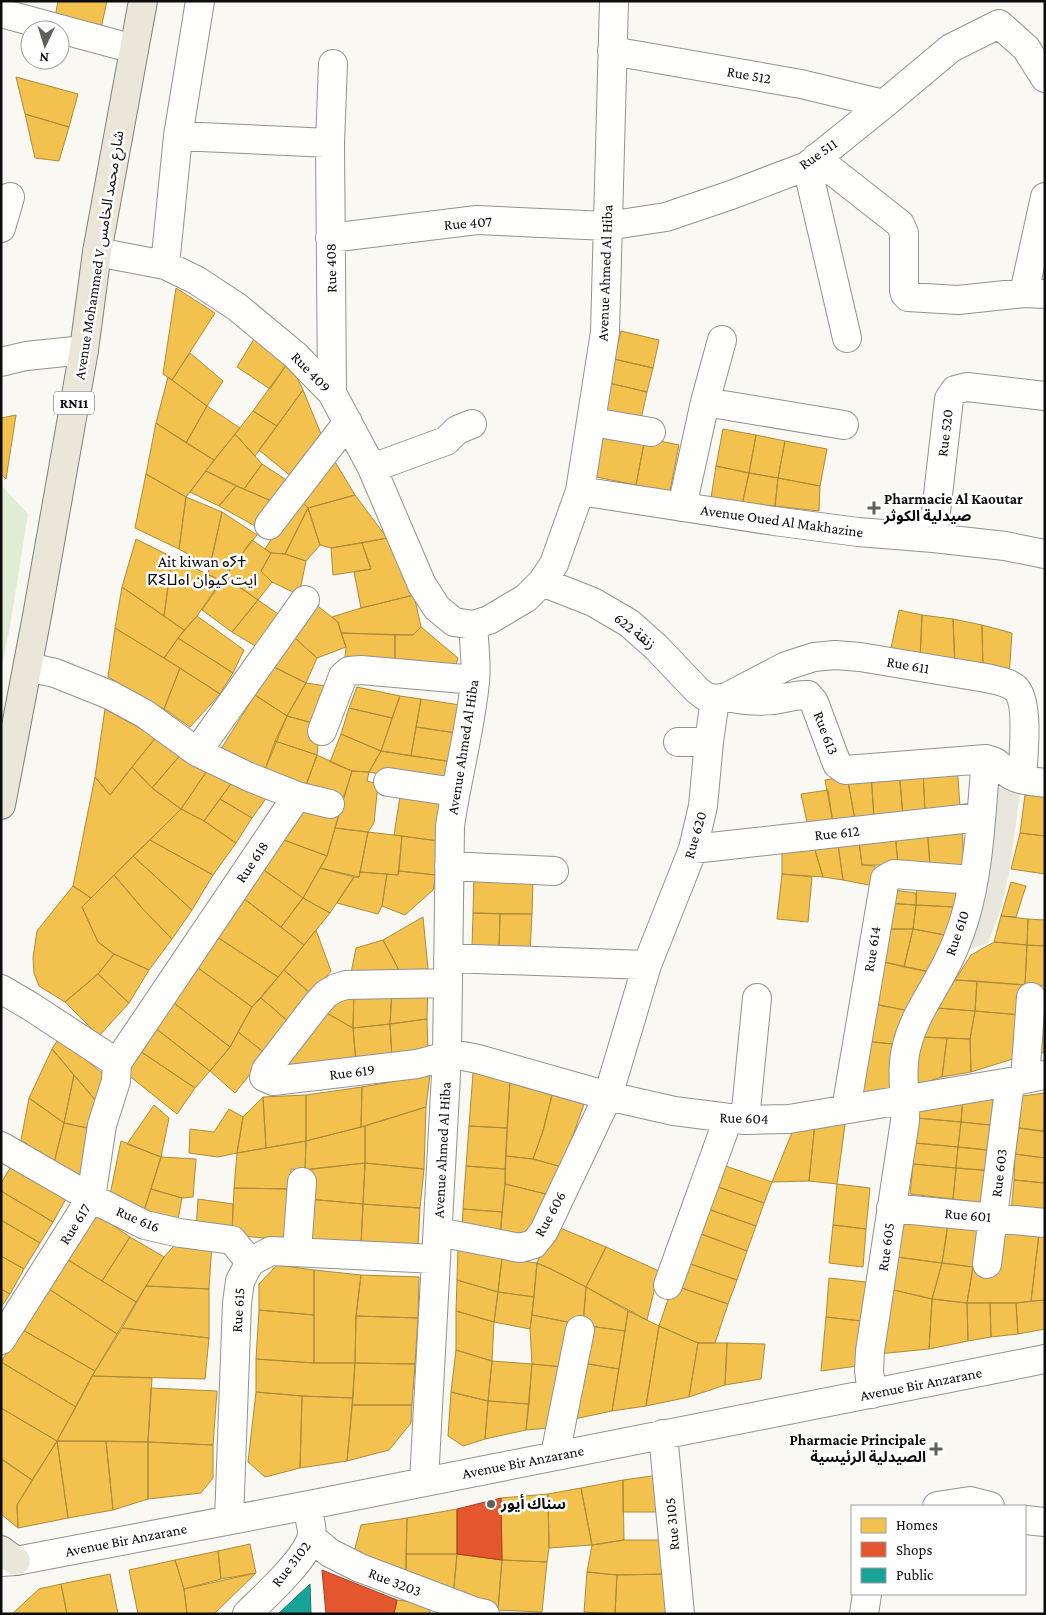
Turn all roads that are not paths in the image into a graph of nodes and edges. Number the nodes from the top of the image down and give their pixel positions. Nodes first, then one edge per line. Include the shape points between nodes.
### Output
1 (143, 1) edge
2 (200, 1) edge
3 (614, 1) edge
4 (1, 13) edge
5 (1001, 13) edge
6 (134, 49) junction
7 (612, 51) junction
8 (332, 64) dead end
9 (1045, 78) edge
10 (884, 104) junction
11 (178, 136) junction
12 (330, 143) junction
13 (811, 162) junction
14 (10, 197) dead end
15 (1045, 197) edge
16 (607, 226) junction
17 (1, 228) edge
18 (330, 238) junction
19 (97, 252) junction
20 (164, 265) junction
21 (1034, 294) edge
22 (847, 338) dead end
23 (722, 340) dead end
24 (84, 350) junction
25 (1, 362) edge
26 (332, 393) junction
27 (1045, 396) edge
28 (705, 402) junction
29 (348, 422) junction
30 (592, 422) junction
31 (472, 424) dead end
32 (844, 425) dead end
33 (651, 432) dead end
34 (372, 468) junction
35 (580, 491) junction
36 (682, 507) junction
37 (269, 525) dead end
38 (933, 538) junction
39 (1045, 554) edge
40 (542, 582) junction
41 (305, 600) dead end
42 (472, 625) junction
43 (28, 667) junction
44 (475, 680) junction
45 (721, 698) junction
46 (322, 731) dead end
47 (678, 742) dead end
48 (709, 742) junction
49 (198, 752) junction
50 (986, 759) junction
51 (1033, 781) edge
52 (388, 782) dead end
53 (455, 792) junction
54 (296, 796) junction
55 (330, 804) dead end
56 (1, 805) edge
57 (980, 817) junction
58 (693, 849) junction
59 (449, 866) junction
60 (554, 871) dead end
61 (973, 880) junction
62 (647, 965) junction
63 (448, 970) junction
64 (1, 989) edge
65 (1031, 996) dead end
66 (758, 998) dead end
67 (447, 1056) junction
68 (117, 1063) junction
69 (1027, 1078) edge
70 (608, 1096) junction
71 (906, 1100) junction
72 (846, 1109) junction
73 (737, 1120) junction
74 (1, 1146) edge
75 (302, 1182) dead end
76 (91, 1198) junction
77 (891, 1208) junction
78 (994, 1217) junction
79 (1045, 1223) edge
80 (438, 1232) junction
81 (297, 1251) junction
82 (436, 1259) junction
83 (250, 1262) junction
84 (987, 1264) dead end
85 (668, 1285) dead end
86 (580, 1330) dead end
87 (3, 1336) edge
88 (1045, 1360) edge
89 (872, 1394) junction
90 (663, 1434) junction
91 (555, 1455) junction
92 (424, 1481) junction
93 (309, 1505) junction
94 (945, 1505) edge
95 (985, 1505) edge
96 (229, 1520) junction
97 (1026, 1520) edge
98 (1045, 1522) edge
99 (312, 1538) junction
100 (6, 1558) edge
101 (867, 1595) edge
102 (437, 1606) edge
103 (247, 1614) edge
104 (484, 1614) edge
105 (680, 1614) edge
106 (864, 1614) edge

1 - 6 main road, Avenue Mohammed V شارع محمد الخامس / RN11
2 - 11 street
3 - 7 street, Avenue Ahmed Al Hiba
4 - 6 street
5 - 9 street
5 - 10 street, Rue 511 via 951,48
6 - 19 main road, Avenue Mohammed V شارع محمد الخامس / RN11
7 - 10 street, Rue 512 via 801,84
7 - 16 street, Avenue Ahmed Al Hiba
8 - 12 street, Rue 408
10 - 13 street, Rue 511
11 - 12 street
11 - 20 street
12 - 18 street, Rue 408
13 - 16 street, Rue 511 via 666,217
13 - 21 street via 900,224 904,233 904,290 908,297 958,300
13 - 22 street
14 - 17 street
15 - 21 street
16 - 18 street, Rue 407 via 477,220
16 - 30 street, Avenue Ahmed Al Hiba via 605,332
18 - 26 street, Rue 408
19 - 20 street, Rue 409
19 - 24 main road, Avenue Mohammed V شارع محمد الخامس / RN11
20 - 26 street, Rue 409 via 196,280 237,307 295,354
23 - 28 street
24 - 25 street
24 - 43 main road, Avenue Mohammed V شارع محمد الخامس / RN11
26 - 29 street, Rue 409
27 - 38 street, Rue 520 via 967,387 955,390 949,399
28 - 32 street
28 - 36 street
29 - 34 street, Rue 409
29 - 37 street
30 - 33 street
30 - 35 street, Avenue Ahmed Al Hiba
31 - 34 street via 457,430 446,442
34 - 42 street, Rue 409 via 422,585 437,608 454,622
35 - 36 street, Avenue Oued Al Makhazine
35 - 40 street, Avenue Ahmed Al Hiba via 554,564
36 - 38 street, Avenue Oued Al Makhazine via 858,532
38 - 39 street, Avenue Oued Al Makhazine
40 - 42 street, Avenue Ahmed Al Hiba via 526,598 489,620
40 - 45 street, زنقة 622 via 593,602 629,623 697,690 706,696
41 - 49 street
42 - 44 street, Avenue Ahmed Al Hiba
43 - 49 street via 55,672 110,695 145,714
43 - 56 main road, Avenue Mohammed V شارع محمد الخامس / RN11
44 - 46 street via 349,671 344,676
44 - 53 street, Avenue Ahmed Al Hiba
45 - 48 street, Rue 620
45 - 50 street, Rue 613 via 771,701 808,695 814,702 837,764 848,771
45 - 51 street, Rue 611 via 786,666 814,657 835,655 860,656 986,678 1016,688 1023,699
47 - 48 street
48 - 58 street, Rue 620 via 703,806
49 - 54 street
50 - 51 street via 994,760 1008,773
50 - 57 street, Rue 610
52 - 53 street
53 - 59 street, Avenue Ahmed Al Hiba
54 - 55 street
54 - 68 street, Rue 618
57 - 58 street, Rue 612
57 - 61 street, Rue 610
58 - 62 street, Rue 620
59 - 60 street
59 - 63 street, Avenue Ahmed Al Hiba
61 - 71 street, Rue 610 via 964,920 950,956 906,1046 903,1074
61 - 72 street, Rue 614 via 894,874 885,879
62 - 63 street
62 - 70 street, Rue 620
63 - 67 street, Avenue Ahmed Al Hiba
63 - 67 street, Rue 619 via 336,988 317,1004 264,1077 273,1081 416,1064
64 - 68 street
65 - 69 street, Rue 603
66 - 73 street
67 - 70 street, Rue 604 via 478,1059
67 - 80 street, Avenue Ahmed Al Hiba
68 - 76 street, Rue 617 via 116,1081 102,1125
69 - 71 street, Rue 604
69 - 78 street, Rue 603
70 - 73 street, Rue 604 via 674,1111
70 - 80 street, Rue 606 via 544,1231 534,1244 520,1248
71 - 72 street, Rue 604
71 - 77 street, Rue 605
72 - 73 street, Rue 604 via 789,1118
73 - 85 street
74 - 76 street, Rue 616
75 - 81 street
76 - 83 street, Rue 616 via 161,1230 232,1240
76 - 87 street, Rue 617
77 - 78 street, Rue 601
77 - 89 street, Rue 605 via 870,1351
78 - 79 street, Rue 601
78 - 84 street, Rue 603
80 - 82 street, Avenue Ahmed Al Hiba
81 - 82 street
81 - 83 street via 271,1251
82 - 92 street, Avenue Ahmed Al Hiba
83 - 96 street, Rue 615 via 240,1280 237,1303
86 - 91 street
88 - 89 street, Avenue Bir Anzarane
89 - 90 street, Avenue Bir Anzarane
90 - 91 street, Avenue Bir Anzarane
90 - 105 street, Rue 3105
91 - 92 street, Avenue Bir Anzarane
92 - 93 street, Avenue Bir Anzarane
93 - 96 street, Avenue Bir Anzarane
93 - 99 street, Rue 3102
94 - 95 street via 970,1502
96 - 100 street, Avenue Bir Anzarane
97 - 98 street
99 - 102 street, Rue 3203 via 330,1553
99 - 103 street, Rue 3102 via 290,1570
101 - 106 street
102 - 104 street, Rue 3203

